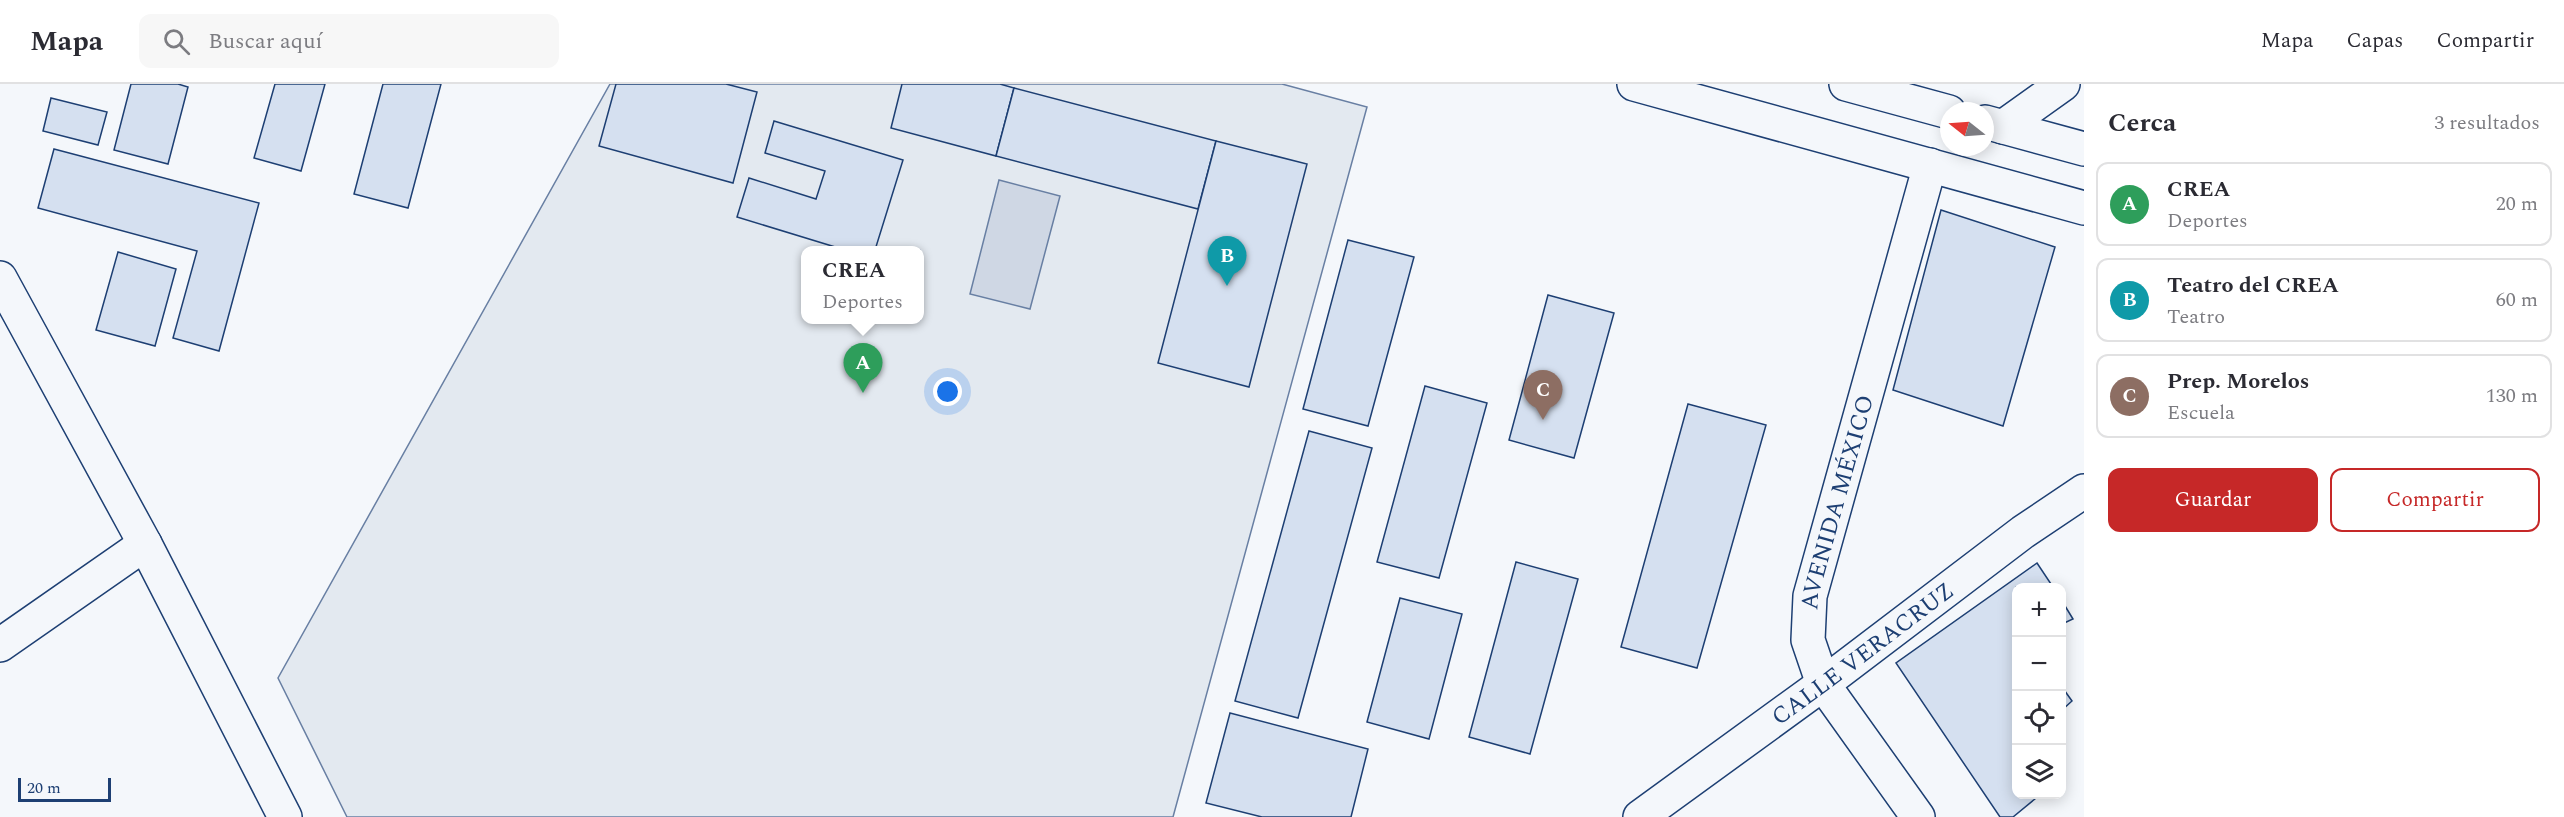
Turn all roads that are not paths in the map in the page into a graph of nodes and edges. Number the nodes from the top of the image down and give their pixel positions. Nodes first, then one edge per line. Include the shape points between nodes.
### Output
1 (1634, 84) edge
2 (1846, 84) edge
3 (2063, 84) edge
4 (1940, 110) edge
5 (1994, 124) edge
6 (2084, 149) edge
7 (1930, 165) junction
8 (2084, 208) edge
9 (0, 278) edge
10 (2084, 491) edge
11 (145, 544) junction
12 (0, 645) edge
13 (1823, 684) junction
14 (285, 817) edge
15 (1640, 817) edge
16 (1918, 817) edge

1 - 7 street
2 - 4 street
3 - 5 street
5 - 6 street
7 - 8 street
7 - 13 street, AVENIDA MÉXICO via 1810,596 1808,640
9 - 11 street
10 - 13 street, CALLE VERACRUZ via 2023,532
11 - 12 street
11 - 14 street
13 - 15 street, CALLE VERACRUZ
13 - 16 street, AVENIDA MÉXICO

